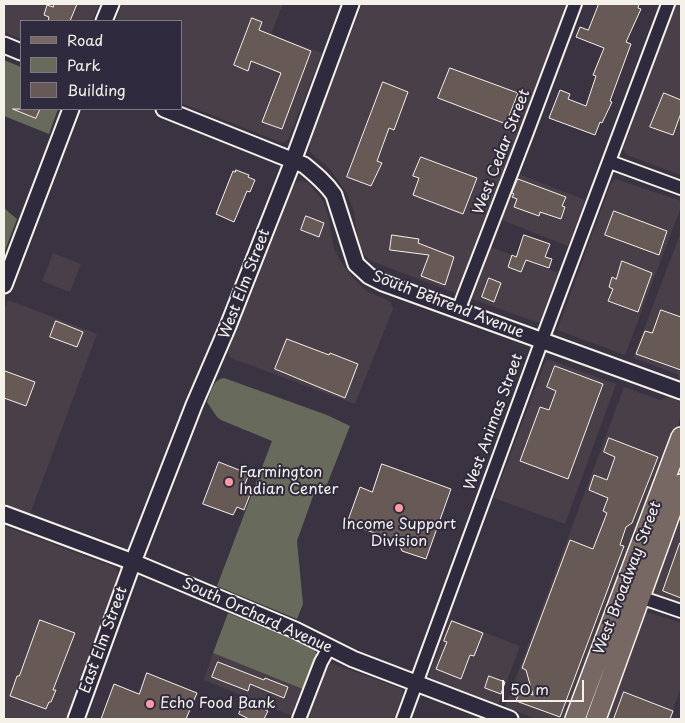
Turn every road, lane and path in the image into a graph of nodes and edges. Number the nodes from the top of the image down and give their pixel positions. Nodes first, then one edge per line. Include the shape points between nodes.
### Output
1 (111, 4) edge
2 (351, 4) edge
3 (575, 4) edge
4 (668, 4) edge
5 (104, 20) edge
6 (4, 45) edge
7 (20, 52) edge
8 (71, 110) edge
9 (166, 110) edge
10 (293, 161) junction
11 (610, 162) junction
12 (681, 188) edge
13 (4, 282) edge
14 (458, 311) junction
15 (542, 340) junction
16 (681, 391) edge
17 (681, 437) edge
18 (681, 484) edge
19 (4, 514) edge
20 (133, 562) junction
21 (632, 594) junction
22 (681, 612) edge
23 (330, 648) junction
24 (416, 684) junction
25 (76, 719) edge
26 (299, 719) edge
27 (403, 719) edge
28 (510, 719) edge
29 (575, 719) edge
30 (596, 719) edge

1 - 5 street
2 - 10 street, West Elm Street
3 - 14 street, West Cedar Street
4 - 11 street, West Animas Street
6 - 7 street
8 - 13 street
9 - 10 street, South Behrend Avenue
10 - 14 street, South Behrend Avenue via 315,174 334,195 356,264 362,270 382,283
10 - 20 street, West Elm Street
11 - 12 street
11 - 15 street, West Animas Street
14 - 15 street, South Behrend Avenue
15 - 16 street, South Behrend Avenue
15 - 24 street, West Animas Street
17 - 21 main road, West Broadway Street
18 - 21 main road, West Broadway Street
19 - 20 street, South Orchard Avenue
20 - 23 street, South Orchard Avenue
20 - 25 street, East Elm Street
21 - 22 street
21 - 29 main road, West Broadway Street
21 - 30 main road, West Broadway Street
23 - 24 street, South Orchard Avenue
23 - 26 street via 321,662
24 - 27 street, West Animas Street
24 - 28 street, South Orchard Avenue

